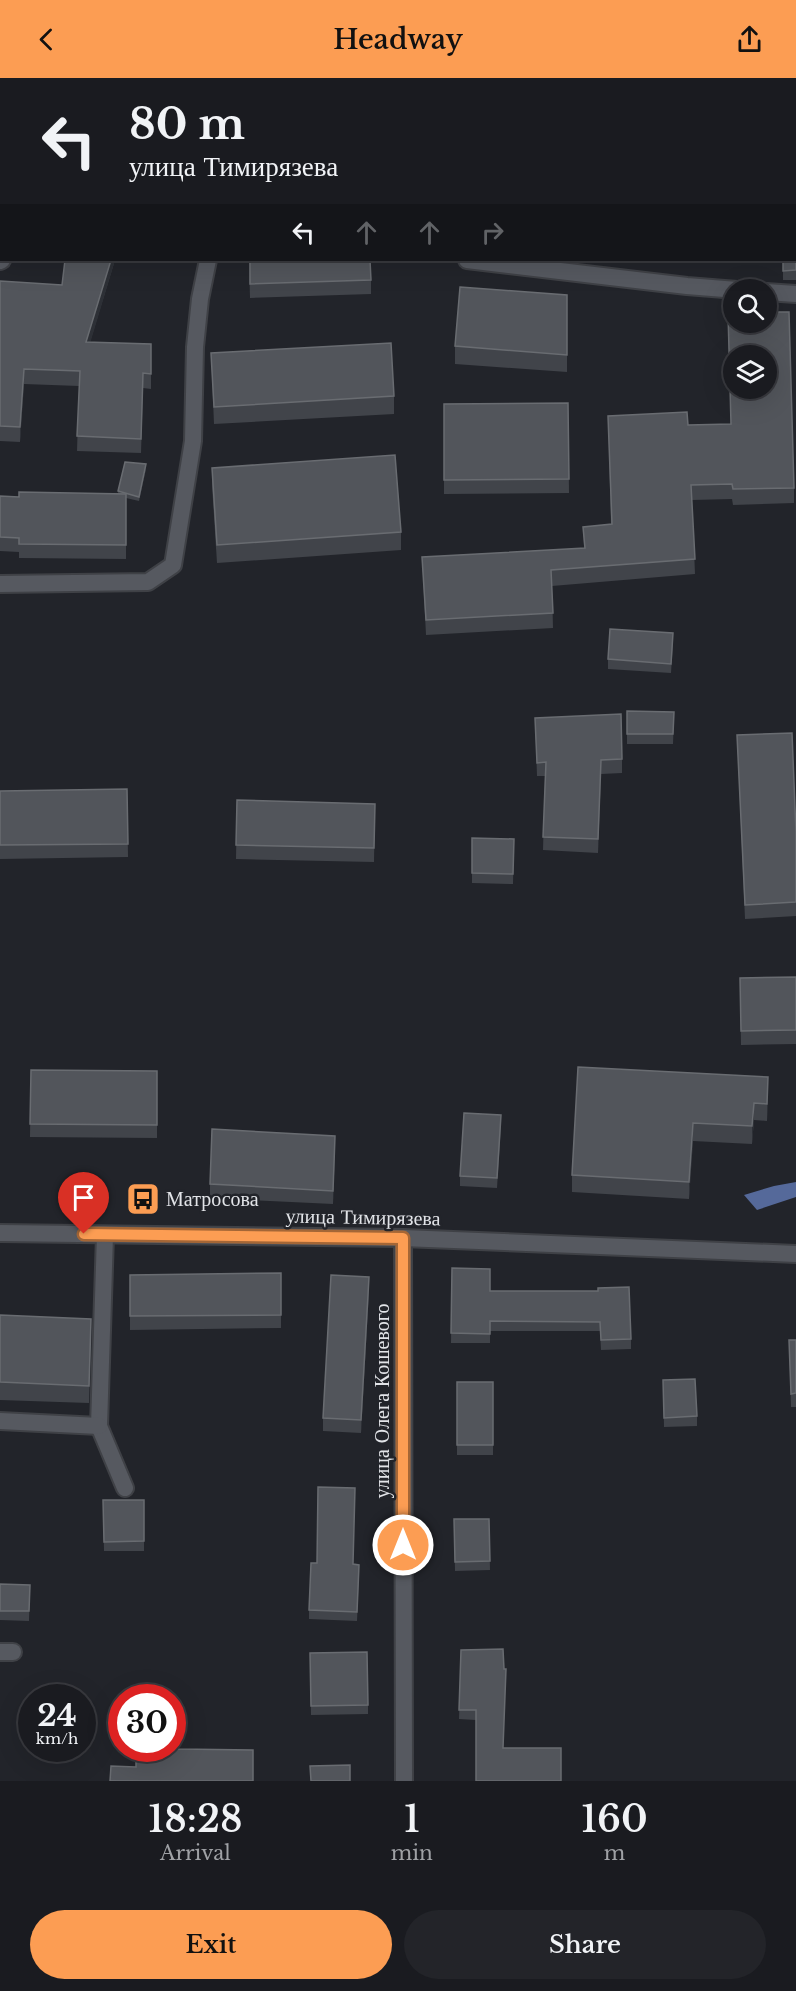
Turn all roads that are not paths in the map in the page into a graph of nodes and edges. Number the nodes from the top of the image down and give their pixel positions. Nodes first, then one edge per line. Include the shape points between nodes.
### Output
1 (208, 261) edge
2 (476, 261) edge
3 (723, 289) edge
4 (777, 293) edge
5 (796, 294) edge
6 (0, 584) edge
7 (0, 1233) edge
8 (105, 1235) junction
9 (403, 1238) junction
10 (796, 1254) edge
11 (0, 1421) edge
12 (99, 1426) junction
13 (125, 1488) dead end
14 (404, 1781) edge

1 - 6 street via 195,347 193,441 173,565 148,582
2 - 3 street
4 - 5 street
7 - 8 street, улица Тимирязева
8 - 9 street, улица Тимирязева
8 - 12 street
9 - 10 street, улица Тимирязева
9 - 14 street, улица Олега Кошевого
11 - 12 street
12 - 13 street

